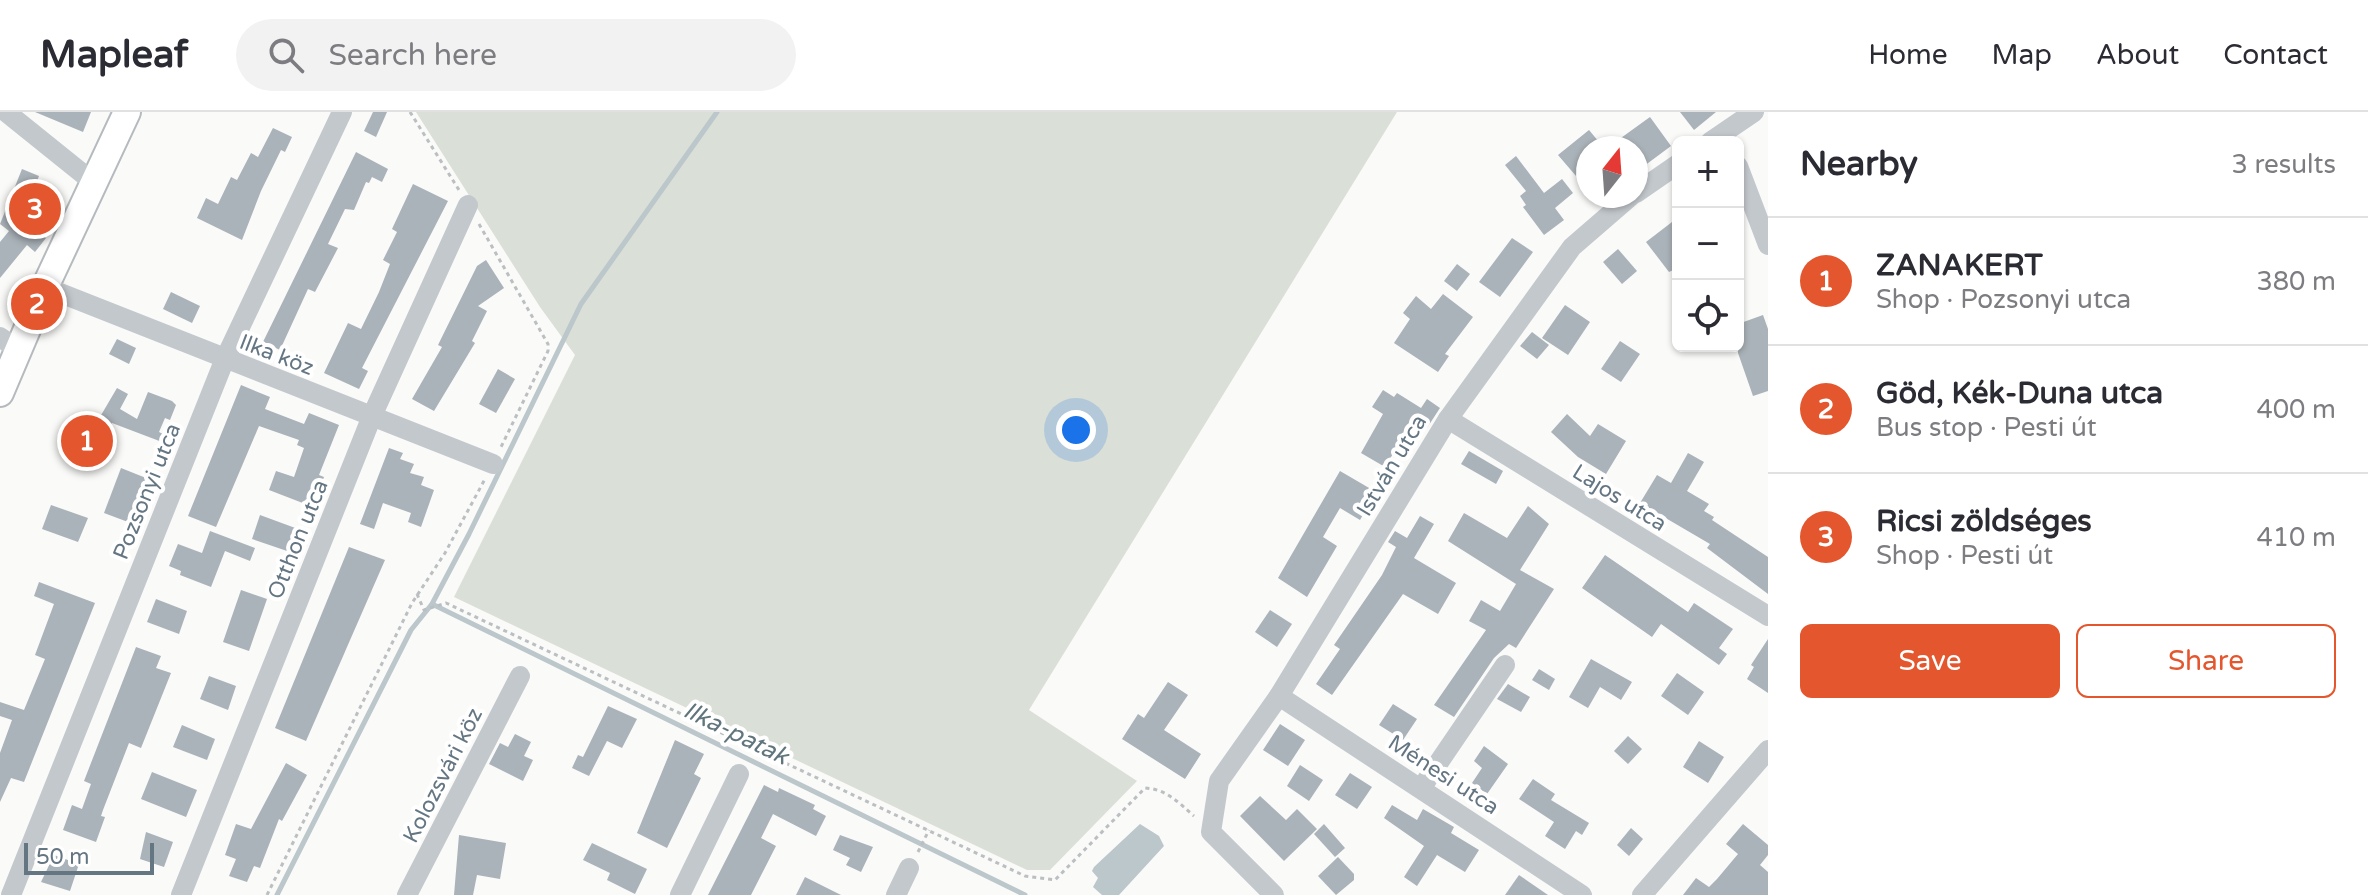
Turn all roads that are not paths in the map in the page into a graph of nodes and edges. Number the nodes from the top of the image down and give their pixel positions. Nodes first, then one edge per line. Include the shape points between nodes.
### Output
1 (6, 112) edge
2 (127, 112) edge
3 (342, 112) edge
4 (1754, 112) edge
5 (30, 120) edge
6 (1725, 136) edge
7 (1672, 168) edge
8 (93, 182) junction
9 (1744, 182) edge
10 (1648, 184) edge
11 (468, 205) dead end
12 (1618, 208) edge
13 (1768, 245) edge
14 (45, 287) junction
15 (9, 343) edge
16 (224, 361) junction
17 (0, 393) edge
18 (372, 416) junction
19 (1448, 419) junction
20 (493, 464) road end
21 (1768, 616) edge
22 (1505, 665) dead end
23 (520, 676) dead end
24 (1279, 696) junction
25 (1768, 750) edge
26 (739, 774) dead end
27 (1422, 787) junction
28 (913, 862) road end
29 (11, 895) edge
30 (181, 895) edge
31 (407, 895) edge
32 (680, 895) edge
33 (896, 895) edge
34 (1274, 895) edge
35 (1582, 895) edge
36 (1642, 895) edge

1 - 5 street
2 - 8 main road
3 - 16 street, Pozsonyi utca
4 - 6 street
5 - 8 street
7 - 10 street, István utca
8 - 14 main road
9 - 13 street
11 - 18 street, Otthon utca
12 - 19 street, István utca via 1572,247
14 - 15 main road
14 - 16 street, Ilka köz
15 - 17 main road
16 - 18 street, Ilka köz
16 - 29 street, Pozsonyi utca
18 - 20 street, Ilka köz
18 - 30 street, Otthon utca
19 - 21 street, Lajos utca
19 - 24 street, István utca
22 - 27 street
23 - 31 street, Kolozsvári köz
24 - 27 street, Ménesi utca
24 - 34 street, István utca via 1219,781 1211,832
25 - 36 street
26 - 32 street
27 - 35 street, Ménesi utca
28 - 33 street

